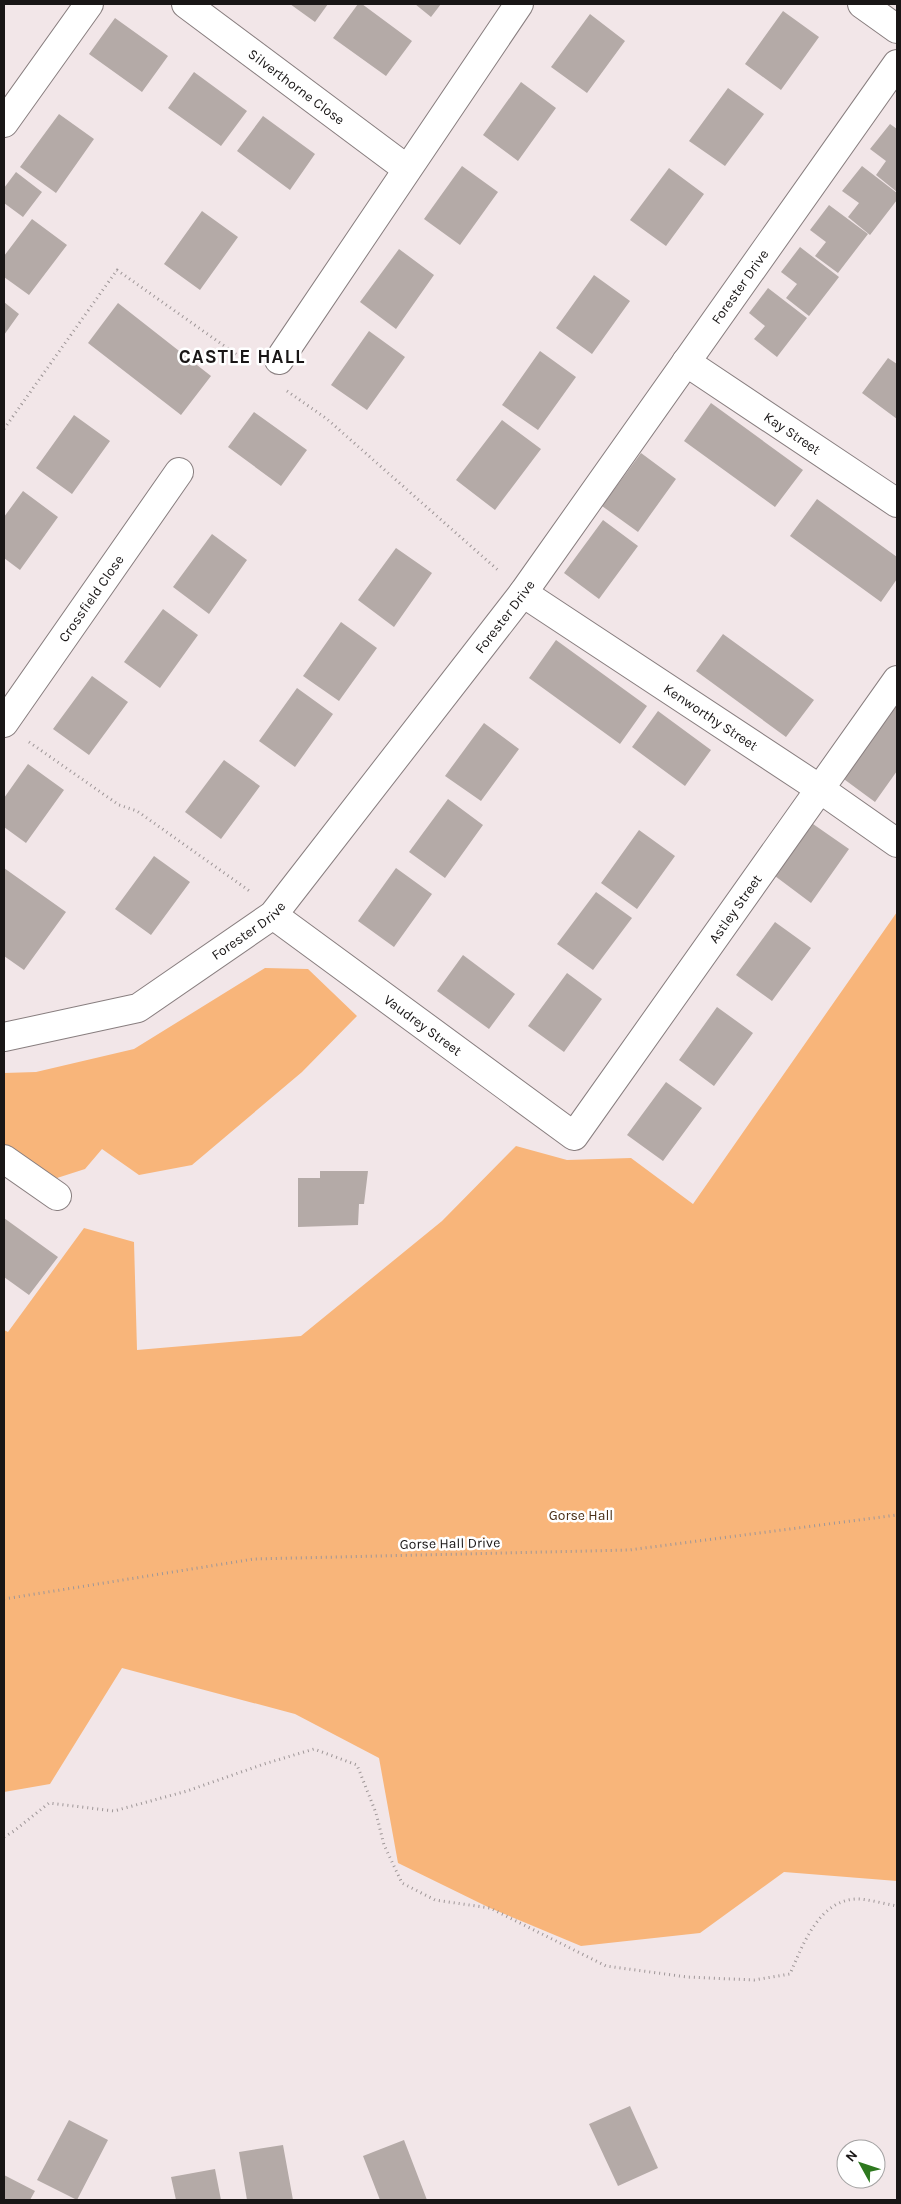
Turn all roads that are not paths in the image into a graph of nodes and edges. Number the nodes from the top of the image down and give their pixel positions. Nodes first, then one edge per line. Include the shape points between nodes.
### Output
1 (90, 4) edge
2 (186, 4) edge
3 (519, 4) edge
4 (862, 4) edge
5 (897, 29) edge
6 (897, 64) edge
7 (4, 122) edge
8 (408, 169) junction
9 (686, 362) junction
10 (273, 368) road end
11 (179, 472) dead end
12 (897, 503) edge
13 (524, 592) junction
14 (897, 680) edge
15 (4, 723) edge
16 (820, 789) junction
17 (897, 843) edge
18 (274, 913) junction
19 (4, 1037) edge
20 (574, 1136) joint
21 (4, 1159) edge
22 (57, 1196) dead end

1 - 7 street
2 - 8 street, Silverthorne Close
3 - 8 street
4 - 5 street
6 - 9 street, Forester Drive
8 - 10 street
9 - 12 street, Kay Street
9 - 13 street, Forester Drive
11 - 15 street, Crossfield Close
13 - 16 street, Kenworthy Street
13 - 18 street, Forester Drive
14 - 16 street, Astley Street
16 - 17 street, Kenworthy Street
16 - 20 street, Astley Street
18 - 19 street, Forester Drive via 138,1008
18 - 20 street, Vaudrey Street
21 - 22 street

